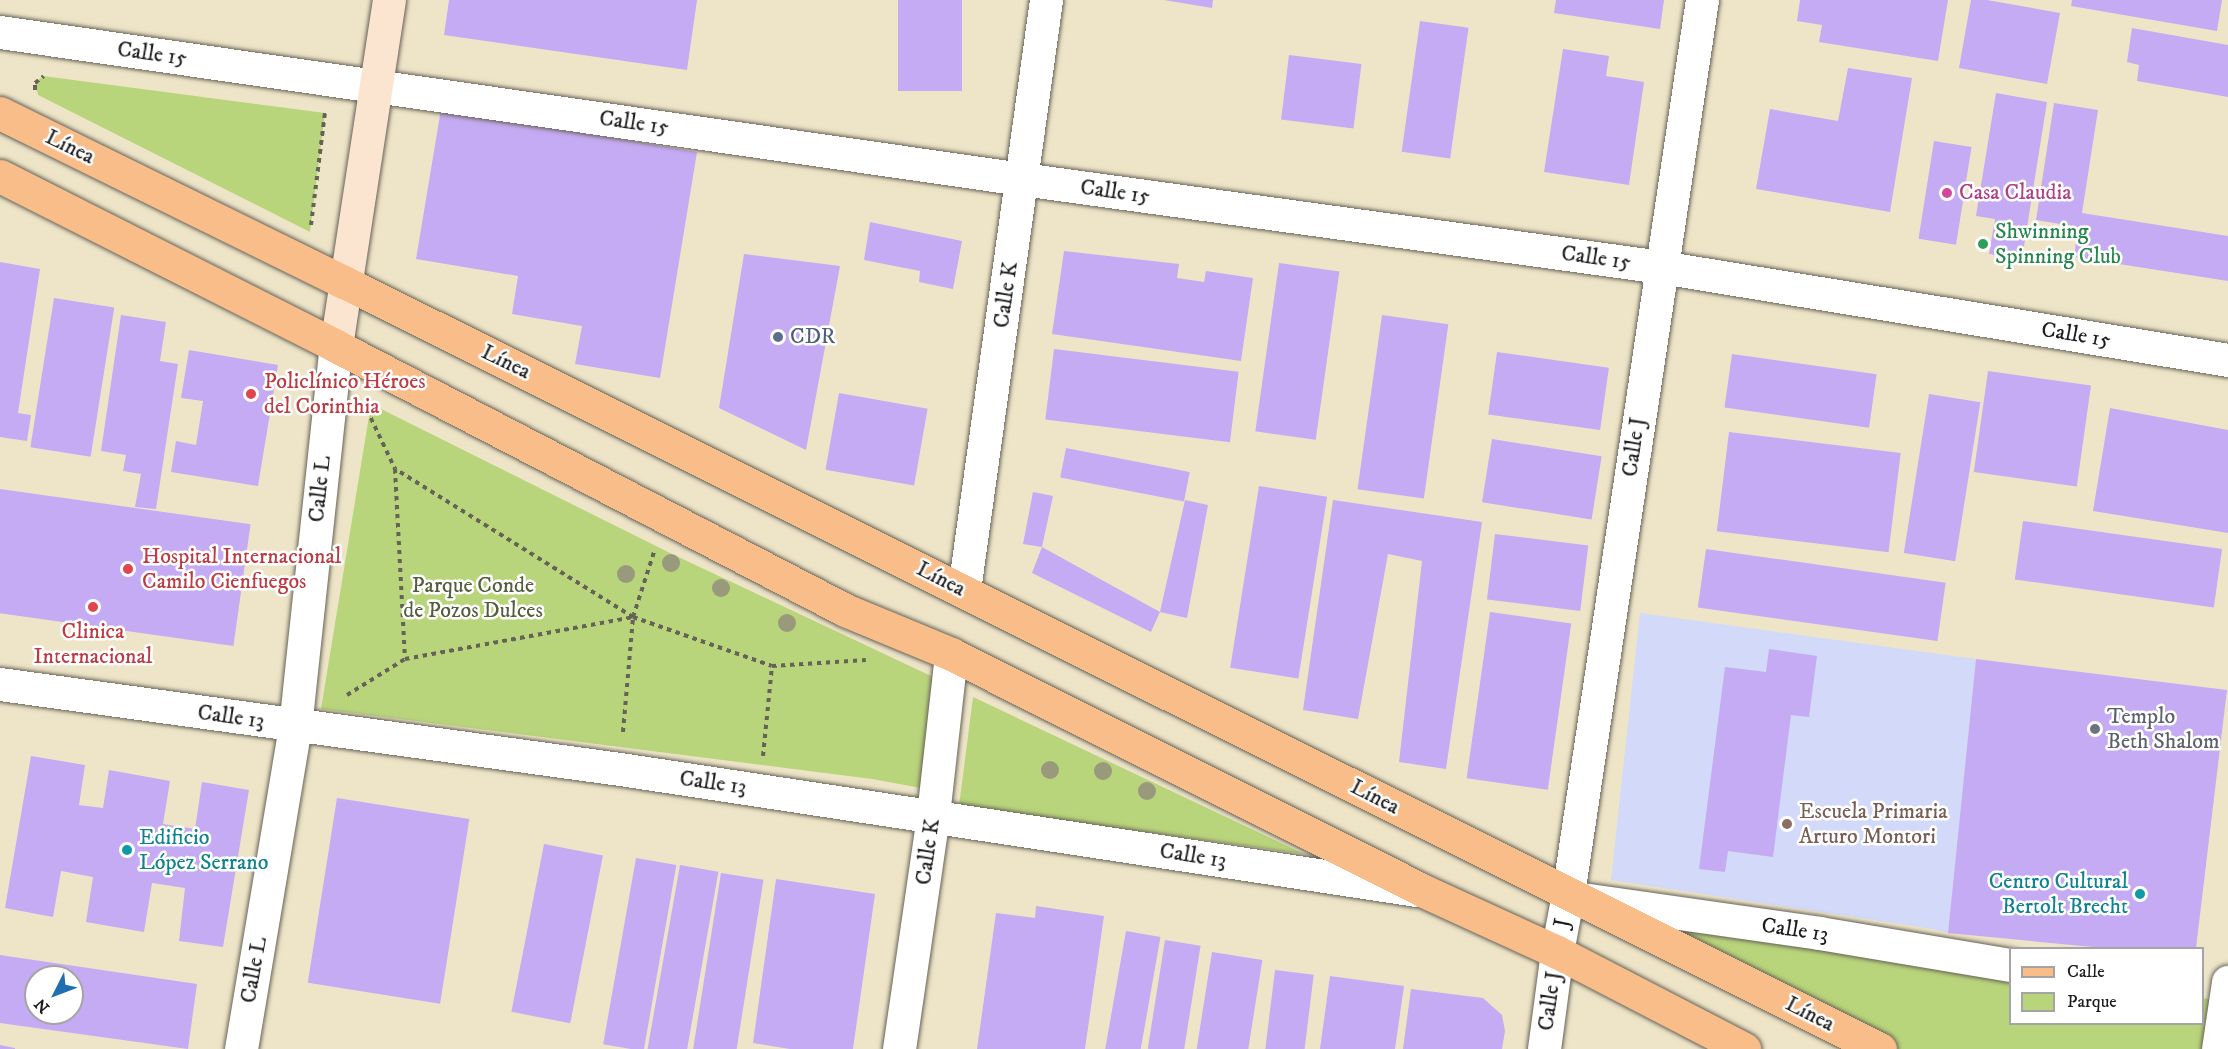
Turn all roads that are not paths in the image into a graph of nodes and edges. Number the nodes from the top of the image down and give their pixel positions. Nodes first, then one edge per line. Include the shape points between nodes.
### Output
1 (389, 0) edge
2 (1046, 0) edge
3 (1702, 0) edge
4 (0, 32) edge
5 (376, 85) junction
6 (0, 112) edge
7 (0, 176) edge
8 (1022, 179) junction
9 (1661, 267) junction
10 (344, 282) junction
11 (336, 346) junction
12 (2228, 360) edge
13 (964, 590) junction
14 (951, 654) junction
15 (0, 684) edge
16 (296, 727) junction
17 (933, 815) junction
18 (1424, 891) junction
19 (1573, 897) junction
20 (1557, 952) junction
21 (2009, 965) edge
22 (2221, 996) edge
23 (241, 1049) edge
24 (899, 1049) edge
25 (1544, 1049) edge
26 (1744, 1049) edge
27 (1880, 1049) edge
28 (2218, 1049) edge

1 - 5 main road, Calle L
2 - 8 street, Calle K
3 - 9 street, Calle J
4 - 5 street, Calle 15
5 - 8 street, Calle 15
5 - 10 main road, Calle L
6 - 10 main road, Línea
7 - 11 main road
8 - 9 street, Calle 15
8 - 13 street, Calle K
9 - 12 street, Calle 15
9 - 19 street, Calle J
10 - 11 main road, Calle L
10 - 13 main road, Línea
11 - 14 main road via 845,610
11 - 16 street, Calle L
13 - 19 main road, Línea
14 - 17 street, Calle K
14 - 18 main road
15 - 16 street, Calle 13
16 - 17 street, Calle 13
16 - 23 street, Calle L
17 - 18 street, Calle 13
17 - 24 street, Calle K
18 - 20 main road
19 - 20 street, J
19 - 21 street, Calle 13
19 - 27 main road, Línea
20 - 25 street, Calle J
20 - 26 main road
22 - 28 street

